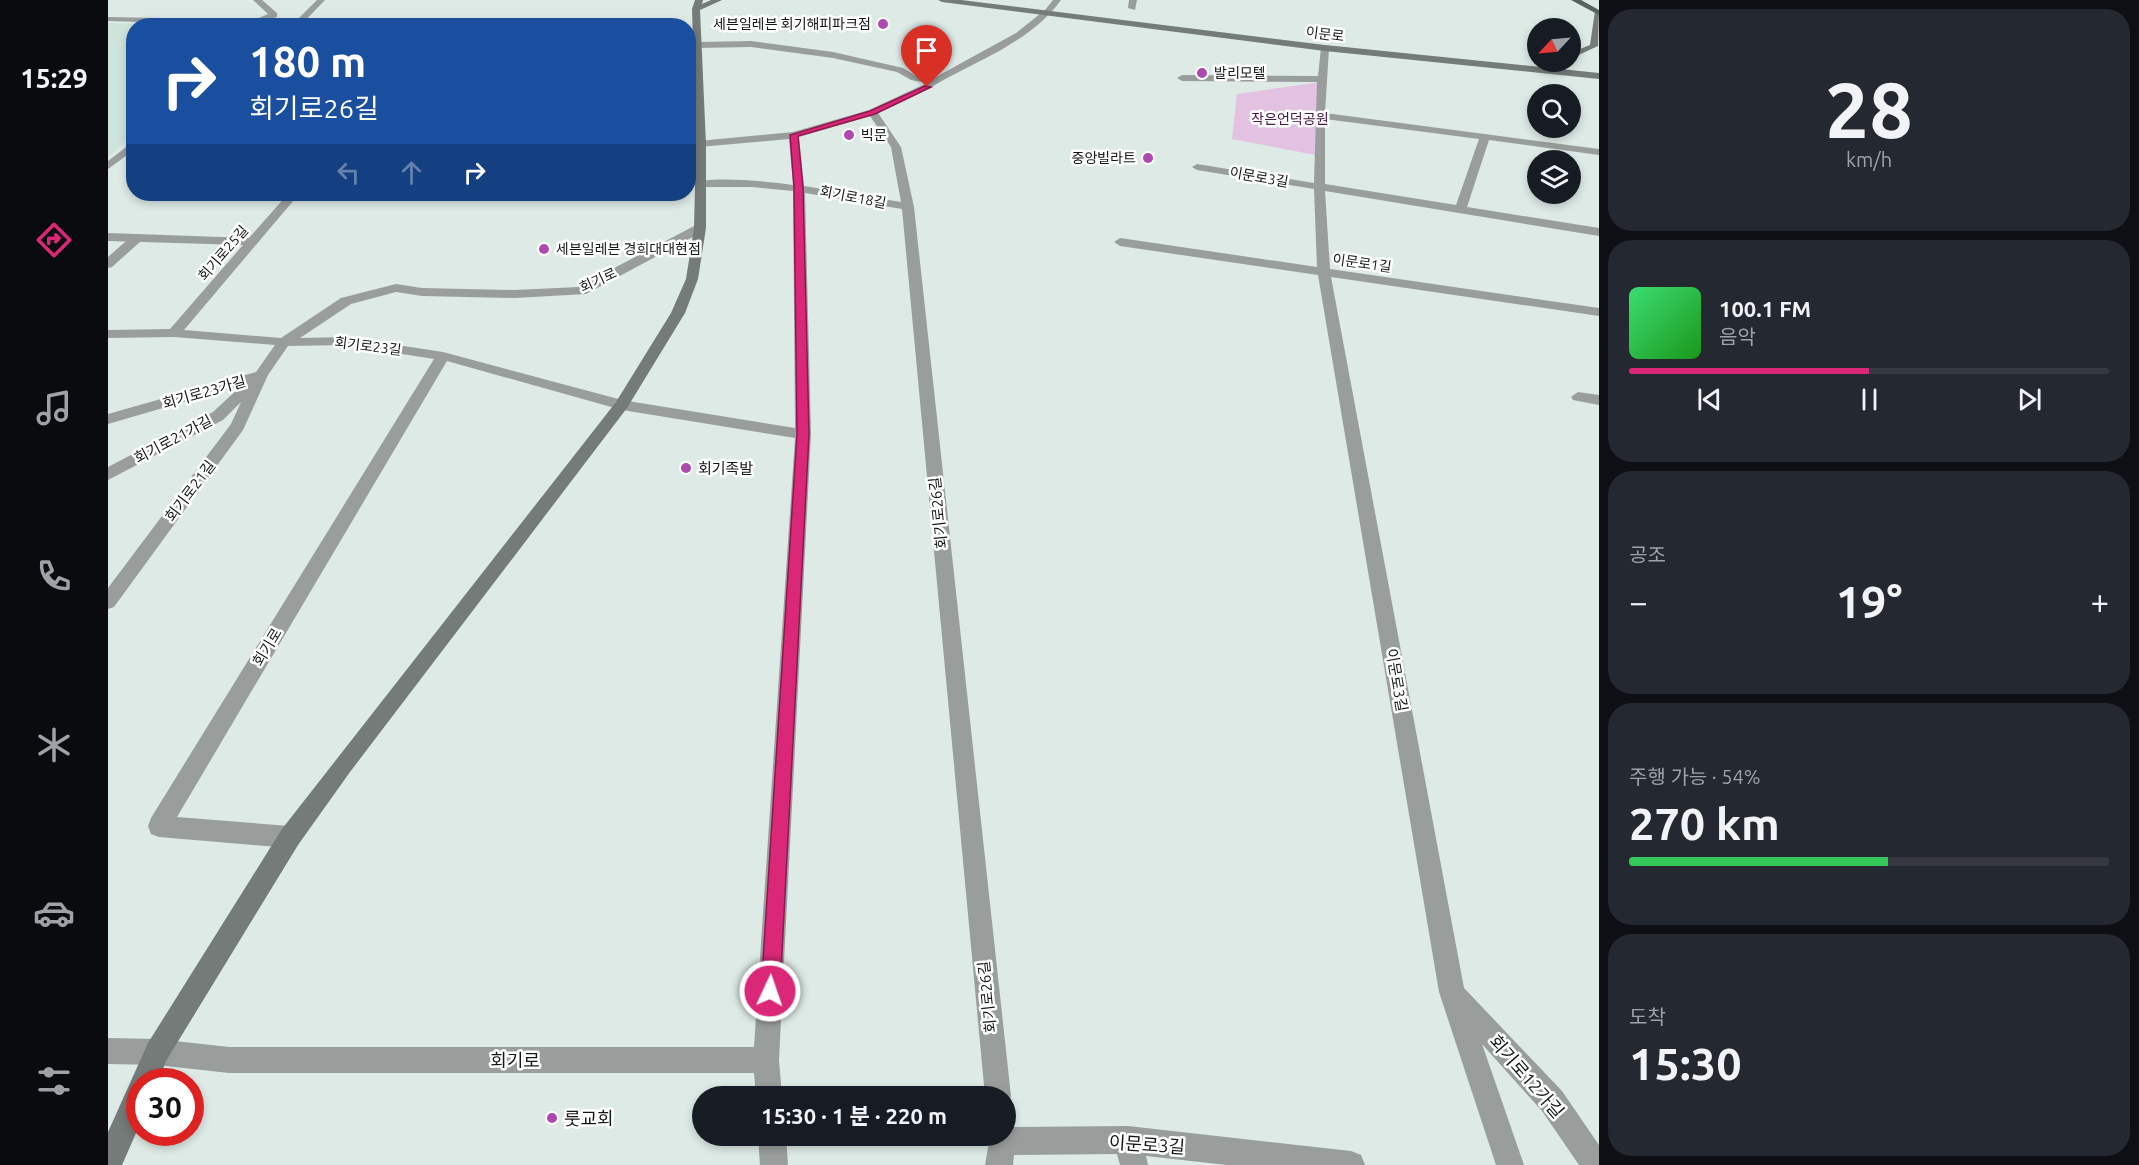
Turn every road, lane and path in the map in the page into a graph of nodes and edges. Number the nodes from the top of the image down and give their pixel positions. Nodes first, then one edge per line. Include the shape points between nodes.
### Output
1 (257, 0) edge
2 (321, 0) edge
3 (718, 0) edge
4 (942, 0) edge
5 (1057, 0) edge
6 (1575, 0) edge
7 (698, 4) edge
8 (1049, 13) junction
9 (1599, 13) edge
10 (266, 18) edge
11 (303, 18) edge
12 (108, 19) edge
13 (126, 19) edge
14 (698, 45) junction
15 (1325, 48) junction
16 (1581, 51) edge
17 (1527, 64) edge
18 (1507, 67) junction
19 (1599, 76) edge
20 (1182, 78) dead end
21 (1322, 79) junction
22 (935, 81) junction
23 (696, 112) edge
24 (872, 112) junction
25 (1321, 115) junction
26 (794, 135) junction
27 (1485, 137) junction
28 (696, 145) edge
29 (126, 151) edge
30 (1599, 152) edge
31 (696, 155) edge
32 (108, 166) edge
33 (1197, 167) dead end
34 (699, 184) junction
35 (799, 187) junction
36 (1320, 188) junction
37 (288, 201) edge
38 (908, 207) junction
39 (1460, 211) junction
40 (700, 228) junction
41 (1599, 232) edge
42 (108, 237) edge
43 (137, 238) junction
44 (253, 242) junction
45 (1120, 242) dead end
46 (108, 264) edge
47 (1324, 272) junction
48 (1599, 312) edge
49 (174, 333) junction
50 (108, 334) edge
51 (284, 342) junction
52 (443, 356) junction
53 (261, 375) junction
54 (1578, 397) dead end
55 (1599, 400) edge
56 (621, 405) junction
57 (108, 419) edge
58 (803, 434) junction
59 (108, 474) edge
60 (108, 602) edge
61 (290, 837) junction
62 (1452, 992) junction
63 (108, 1051) edge
64 (156, 1052) junction
65 (766, 1060) junction
66 (150, 1068) edge
67 (768, 1086) edge
68 (997, 1086) edge
69 (126, 1123) edge
70 (773, 1146) edge
71 (1001, 1147) edge
72 (1131, 1153) edge
73 (108, 1164) edge
74 (774, 1165) edge
75 (1351, 1165) edge
76 (1510, 1165) edge
77 (1596, 1165) edge

1 - 10 street via 274,15
2 - 11 street
3 - 7 main road
4 - 8 main road, 이문로
5 - 8 street
6 - 9 main road
7 - 14 main road
8 - 15 main road, 이문로
8 - 22 street via 964,68
9 - 16 main road via 1594,46
12 - 13 street
14 - 22 street via 751,44 832,55
14 - 23 main road
15 - 18 main road, 이문로
15 - 21 street, 이문로3길
17 - 18 main road
18 - 19 main road, 이문로
20 - 21 street
21 - 25 street, 이문로3길
22 - 24 street
24 - 26 street
24 - 38 street, 회기로26길 via 896,147
25 - 27 street
25 - 36 street, 이문로3길
26 - 28 street
26 - 35 street, 회기로18길
27 - 30 street
27 - 39 street
29 - 32 street
31 - 34 main road
33 - 36 street, 이문로3길
34 - 35 street via 733,182
34 - 40 main road
35 - 38 street, 회기로18길
35 - 58 street, 회기로18길
36 - 39 street
36 - 47 street, 이문로3길
37 - 44 street, 회기로25길
38 - 68 street, 회기로26길
39 - 41 street
40 - 51 street, 회기로 via 580,291 504,294 396,288 346,301
40 - 56 main road via 692,279 678,313
42 - 43 street
43 - 44 street
43 - 46 street
44 - 49 street, 회기로25길
45 - 47 street, 이문로1길
47 - 48 street, 이문로1길
47 - 62 street, 이문로3길
49 - 50 street, 회기로23길
49 - 51 street, 회기로23길
51 - 52 street, 회기로23길 via 345,341
51 - 53 street, 회기로23가길
52 - 56 street, 회기로23길
52 - 61 street, 회기로 via 159,826
53 - 57 street, 회기로23가길
53 - 59 street, 회기로21가길 via 218,416
53 - 60 street, 회기로21길 via 238,426
54 - 55 street
56 - 58 street
56 - 61 main road
58 - 65 street, 회기로18길
61 - 64 main road
62 - 76 street, 이문로3길
62 - 77 street, 회기로12가길 via 1552,1101
63 - 64 street
64 - 65 street, 회기로 via 229,1060
64 - 66 main road
65 - 67 street, 회기로18길
69 - 73 main road
70 - 74 street
71 - 72 street, 이문로3길
72 - 75 street, 이문로3길

